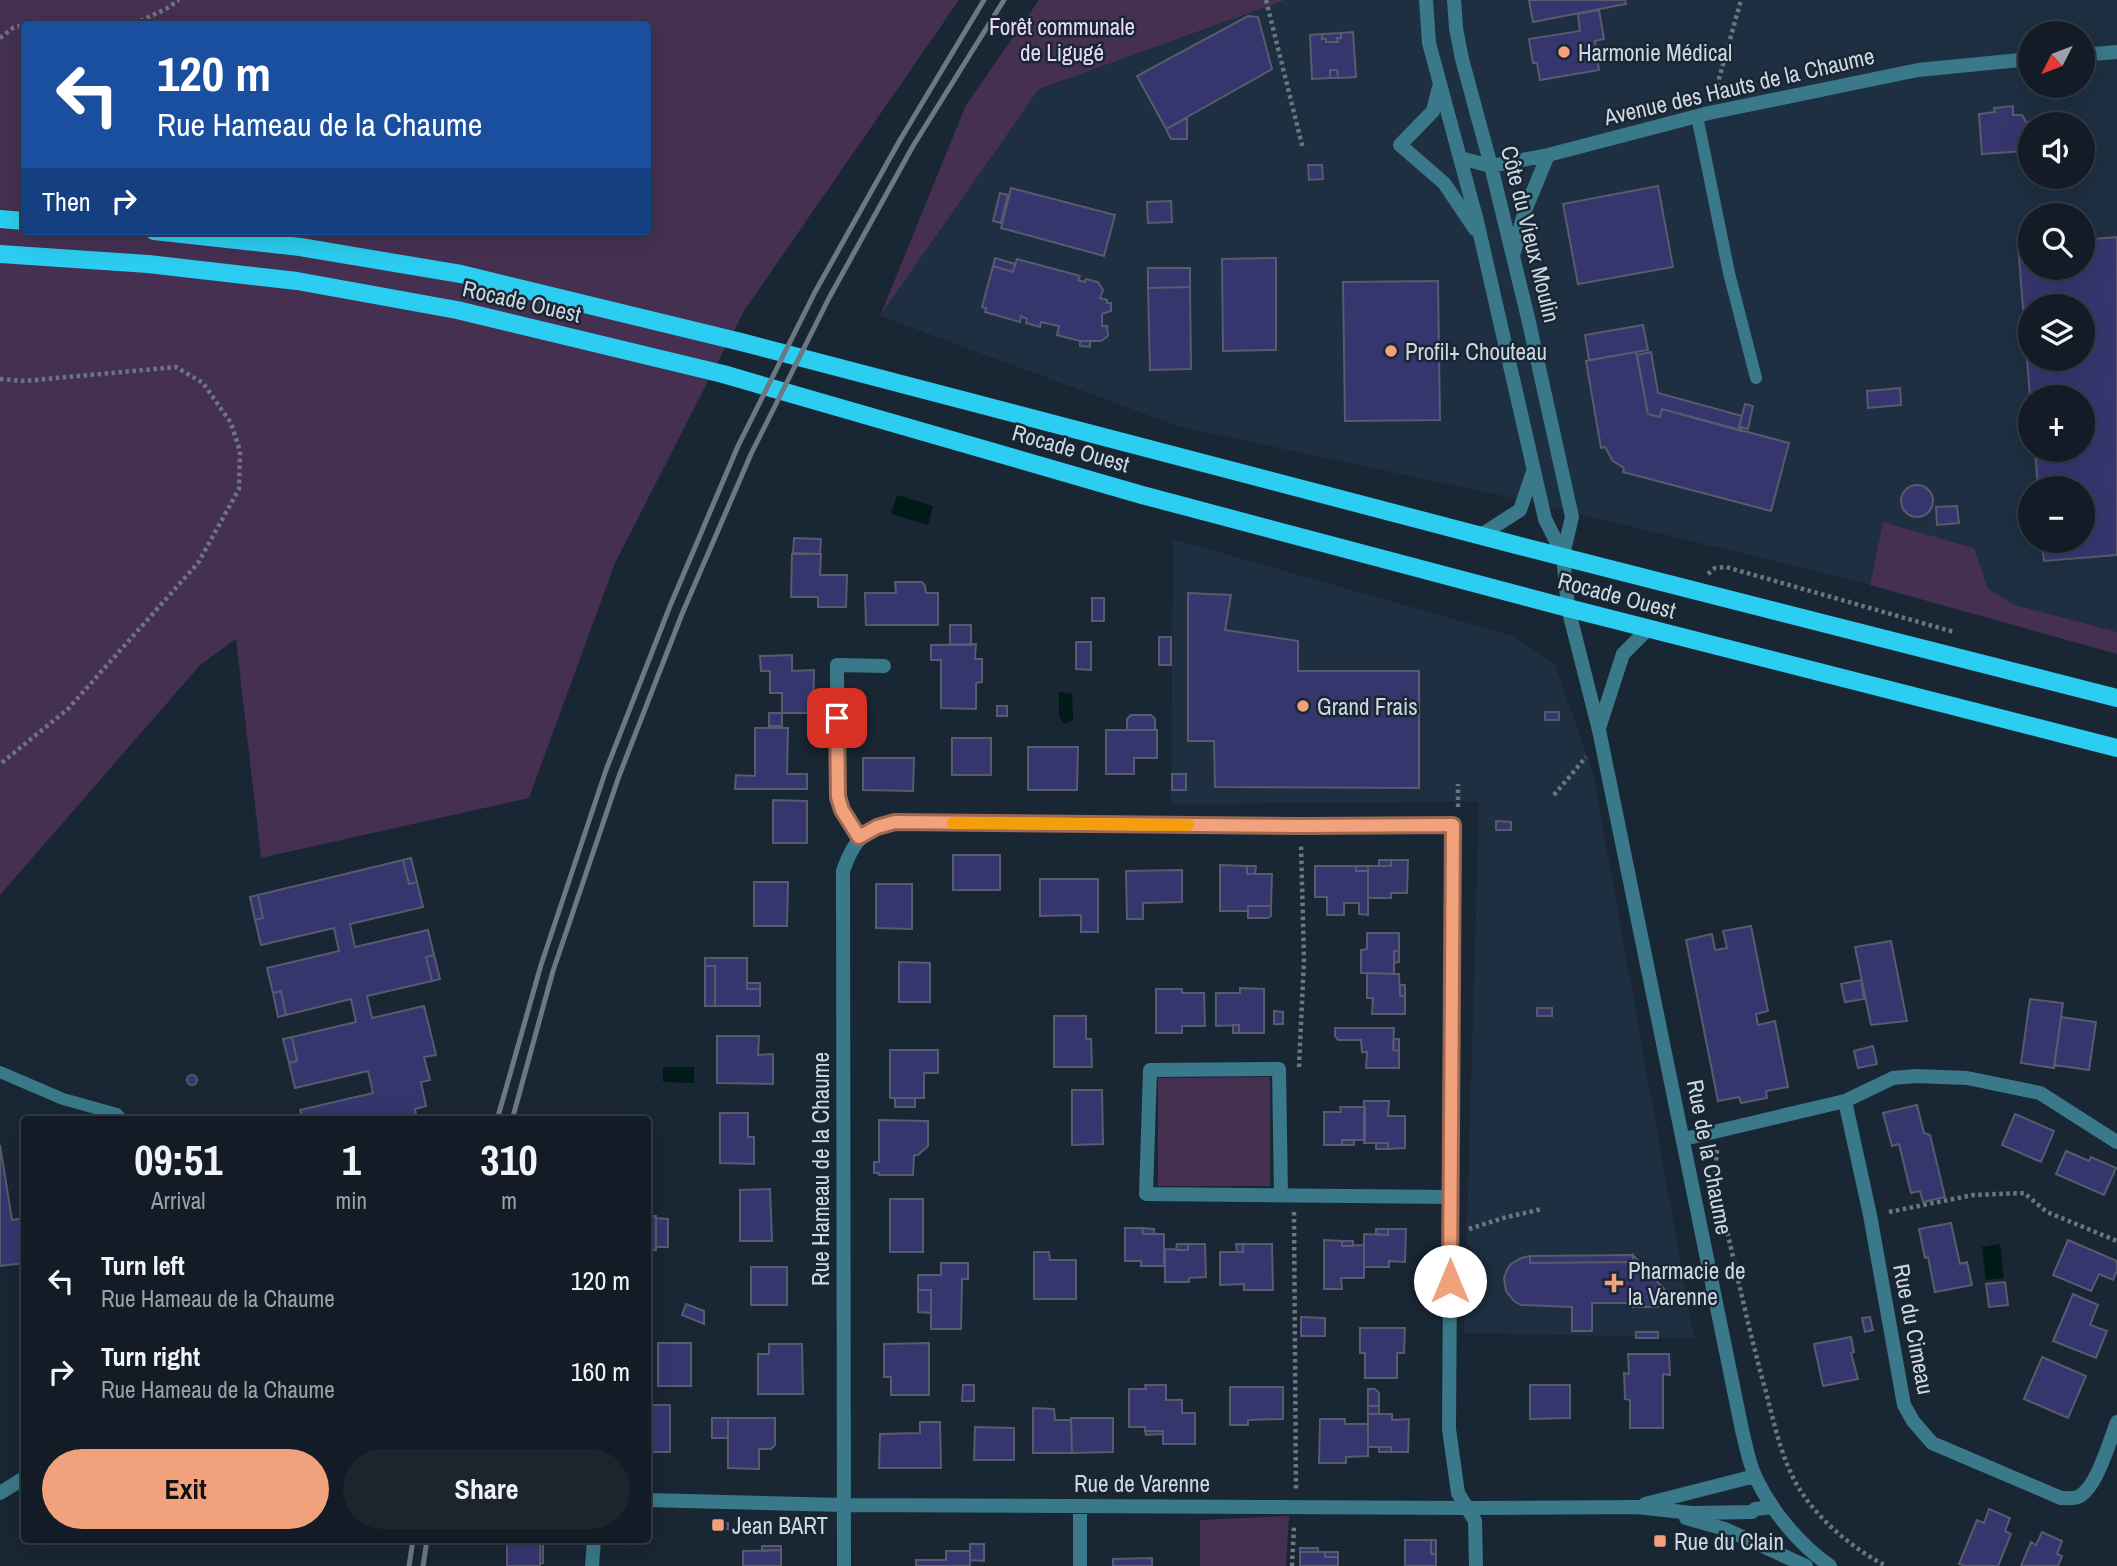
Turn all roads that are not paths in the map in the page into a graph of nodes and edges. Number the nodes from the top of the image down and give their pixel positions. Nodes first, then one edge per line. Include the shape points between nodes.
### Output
1 (1426, 0) edge
2 (1454, 0) edge
3 (2117, 52) edge
4 (2095, 54) edge
5 (2018, 60) edge
6 (1440, 83) junction
7 (1703, 115) junction
8 (1548, 155) junction
9 (1460, 158) junction
10 (1491, 166) junction
11 (0, 219) edge
12 (21, 221) edge
13 (190, 235) edge
14 (1481, 239) junction
15 (0, 254) edge
16 (1513, 255) junction
17 (1756, 378) dead end
18 (1533, 471) junction
19 (1481, 535) junction
20 (1563, 555) junction
21 (1568, 608) junction
22 (1648, 629) junction
23 (884, 666) dead end
24 (2117, 698) edge
25 (1599, 730) junction
26 (2117, 748) edge
27 (859, 837) junction
28 (0, 1072) edge
29 (1845, 1101) junction
30 (118, 1116) edge
31 (1684, 1139) junction
32 (2117, 1142) edge
33 (1282, 1195) junction
34 (1450, 1197) junction
35 (2117, 1422) edge
36 (1755, 1476) junction
37 (21, 1479) edge
38 (1, 1489) edge
39 (651, 1500) edge
40 (843, 1505) junction
41 (1080, 1506) junction
42 (1637, 1507) junction
43 (1772, 1507) junction
44 (1467, 1508) junction
45 (594, 1543) edge
46 (592, 1566) edge
47 (844, 1566) edge
48 (1080, 1566) edge
49 (1476, 1566) edge
50 (1806, 1566) edge
51 (1830, 1566) edge

1 - 6 street via 1429,43
2 - 10 street, Côte du Vieux Moulin via 1462,59
3 - 4 street
5 - 7 street, Avenue des Hauts de la Chaume via 1918,70
6 - 9 street
6 - 14 street via 1433,111 1400,145 1444,183
7 - 8 street, Avenue des Hauts de la Chaume
7 - 17 lane via 1729,273
8 - 10 street, Avenue des Hauts de la Chaume
8 - 16 street
9 - 10 street, Avenue des Hauts de la Chaume
9 - 14 street
10 - 16 street, Côte du Vieux Moulin
11 - 12 main road
13 - 19 main road, Rocade Ouest via 300,247 461,274 741,342
14 - 18 street
15 - 21 main road, Rocade Ouest via 297,281 457,310 723,374 1142,495
16 - 20 street, Côte du Vieux Moulin via 1572,517
18 - 19 street via 1520,509
18 - 20 street via 1545,519
19 - 20 main road, Rocade Ouest
20 - 21 street, Rue de la Chaume
20 - 24 main road, Rocade Ouest
21 - 22 main road, Rocade Ouest
21 - 25 street, Rue de la Chaume
22 - 25 street, Rue de la Chaume via 1623,654
22 - 26 main road, Rocade Ouest
23 - 27 street via 837,665 838,797
25 - 31 street, Rue de la Chaume
27 - 34 street via 895,822 1453,825
27 - 40 street, Rue Hameau de la Chaume via 843,871
28 - 30 lane
29 - 31 street
29 - 32 street via 1893,1078 1967,1078 2040,1093
29 - 35 street, Rue du Cimeau via 1904,1405 1913,1421 1932,1443 2061,1498 2077,1498 2094,1479
31 - 36 street, Rue de la Chaume
33 - 33 street via 1146,1195 1150,1070 1279,1069
33 - 34 street
34 - 44 street via 1449,1429 1458,1493
36 - 42 street, Rue de Varenne
36 - 43 street, Rue de la Chaume
37 - 38 street
39 - 40 street, Rue de Varenne
40 - 41 street, Rue de Varenne
40 - 47 street, Rue Hameau de la Chaume
41 - 44 street, Rue de Varenne
41 - 48 street
42 - 43 street, Rue de Varenne via 1692,1513
42 - 44 street, Rue de Varenne
42 - 50 street, Rue de Varenne via 1725,1529
43 - 51 street, Rue de la Chaume
44 - 49 street via 1475,1521
45 - 46 street

